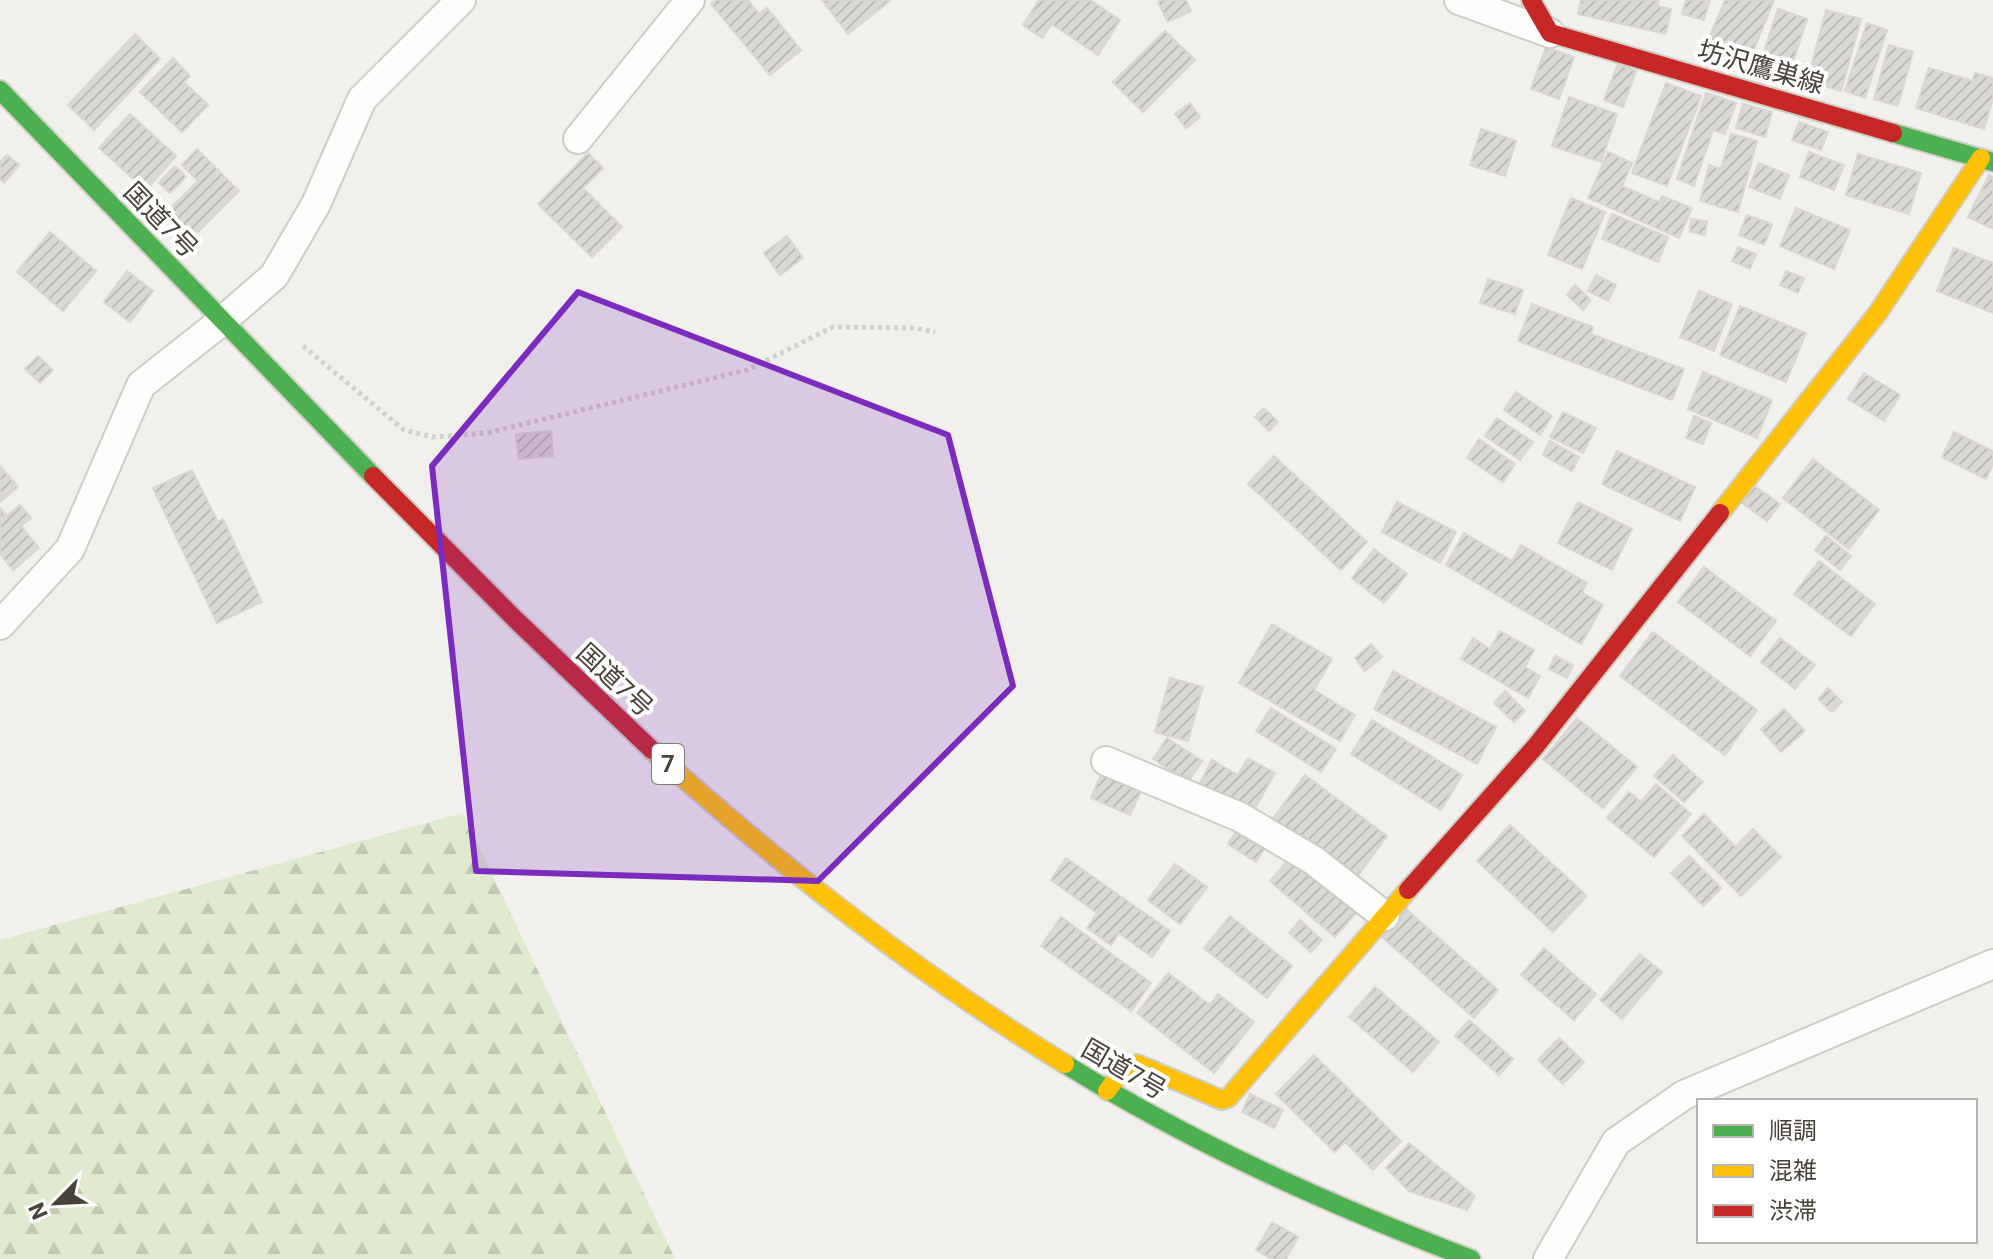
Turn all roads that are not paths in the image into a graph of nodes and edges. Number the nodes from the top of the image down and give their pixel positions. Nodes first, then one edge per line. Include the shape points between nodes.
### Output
1 (461, 0) edge
2 (690, 0) edge
3 (1459, 0) edge
4 (1531, 0) edge
5 (1550, 33) junction
6 (0, 90) edge
7 (578, 139) dead end
8 (1987, 160) edge
9 (222, 321) junction
10 (0, 625) edge
11 (1106, 761) dead end
12 (1385, 916) junction
13 (1993, 964) edge
14 (1107, 1091) junction
15 (1471, 1259) edge
16 (1548, 1259) edge

1 - 9 street via 362,99 316,204 274,276
2 - 7 street
3 - 5 street
4 - 5 main road
5 - 8 main road, 坊沢鷹巣線
6 - 9 main road, 国道7号 / 7
8 - 12 main road via 1858,339 1535,747
9 - 10 street via 141,385 70,549
9 - 14 main road, 国道7号 / 7 via 558,663 755,843 884,943
11 - 12 street via 1240,817 1313,860
12 - 14 main road via 1228,1098 1137,1064 1121,1072
13 - 16 street via 1684,1095 1616,1142
14 - 15 main road, 国道7号 / 7 via 1272,1177

